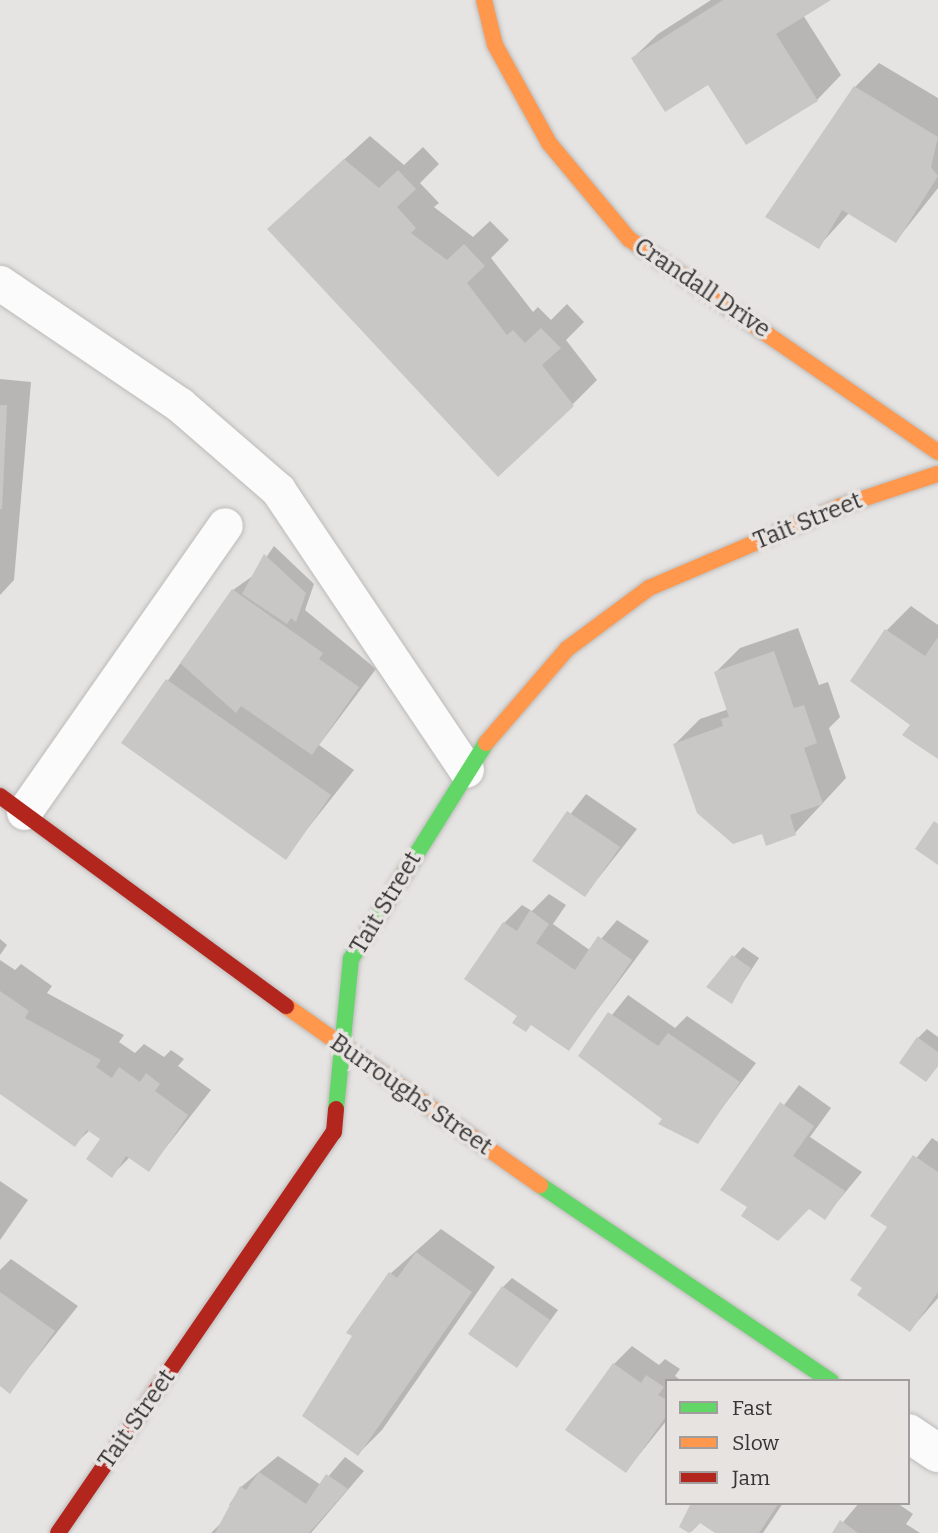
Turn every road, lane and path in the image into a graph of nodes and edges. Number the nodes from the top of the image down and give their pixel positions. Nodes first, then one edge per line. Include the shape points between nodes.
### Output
1 (484, 0) edge
2 (0, 283) edge
3 (938, 452) edge
4 (938, 474) edge
5 (225, 525) dead end
6 (466, 770) junction
7 (12, 804) edge
8 (346, 1051) junction
9 (828, 1379) edge
10 (910, 1434) edge
11 (938, 1453) edge
12 (58, 1533) edge

1 - 3 street, Crandall Drive via 495,45 549,143 629,239
2 - 6 lane via 180,405 278,489
4 - 6 street, Tait Street via 841,506 649,588 567,649 502,718
5 - 7 lane
6 - 8 street, Tait Street via 351,959
7 - 8 street, Burroughs Street
8 - 9 street, Burroughs Street
8 - 12 street, Tait Street via 334,1132
10 - 11 street

